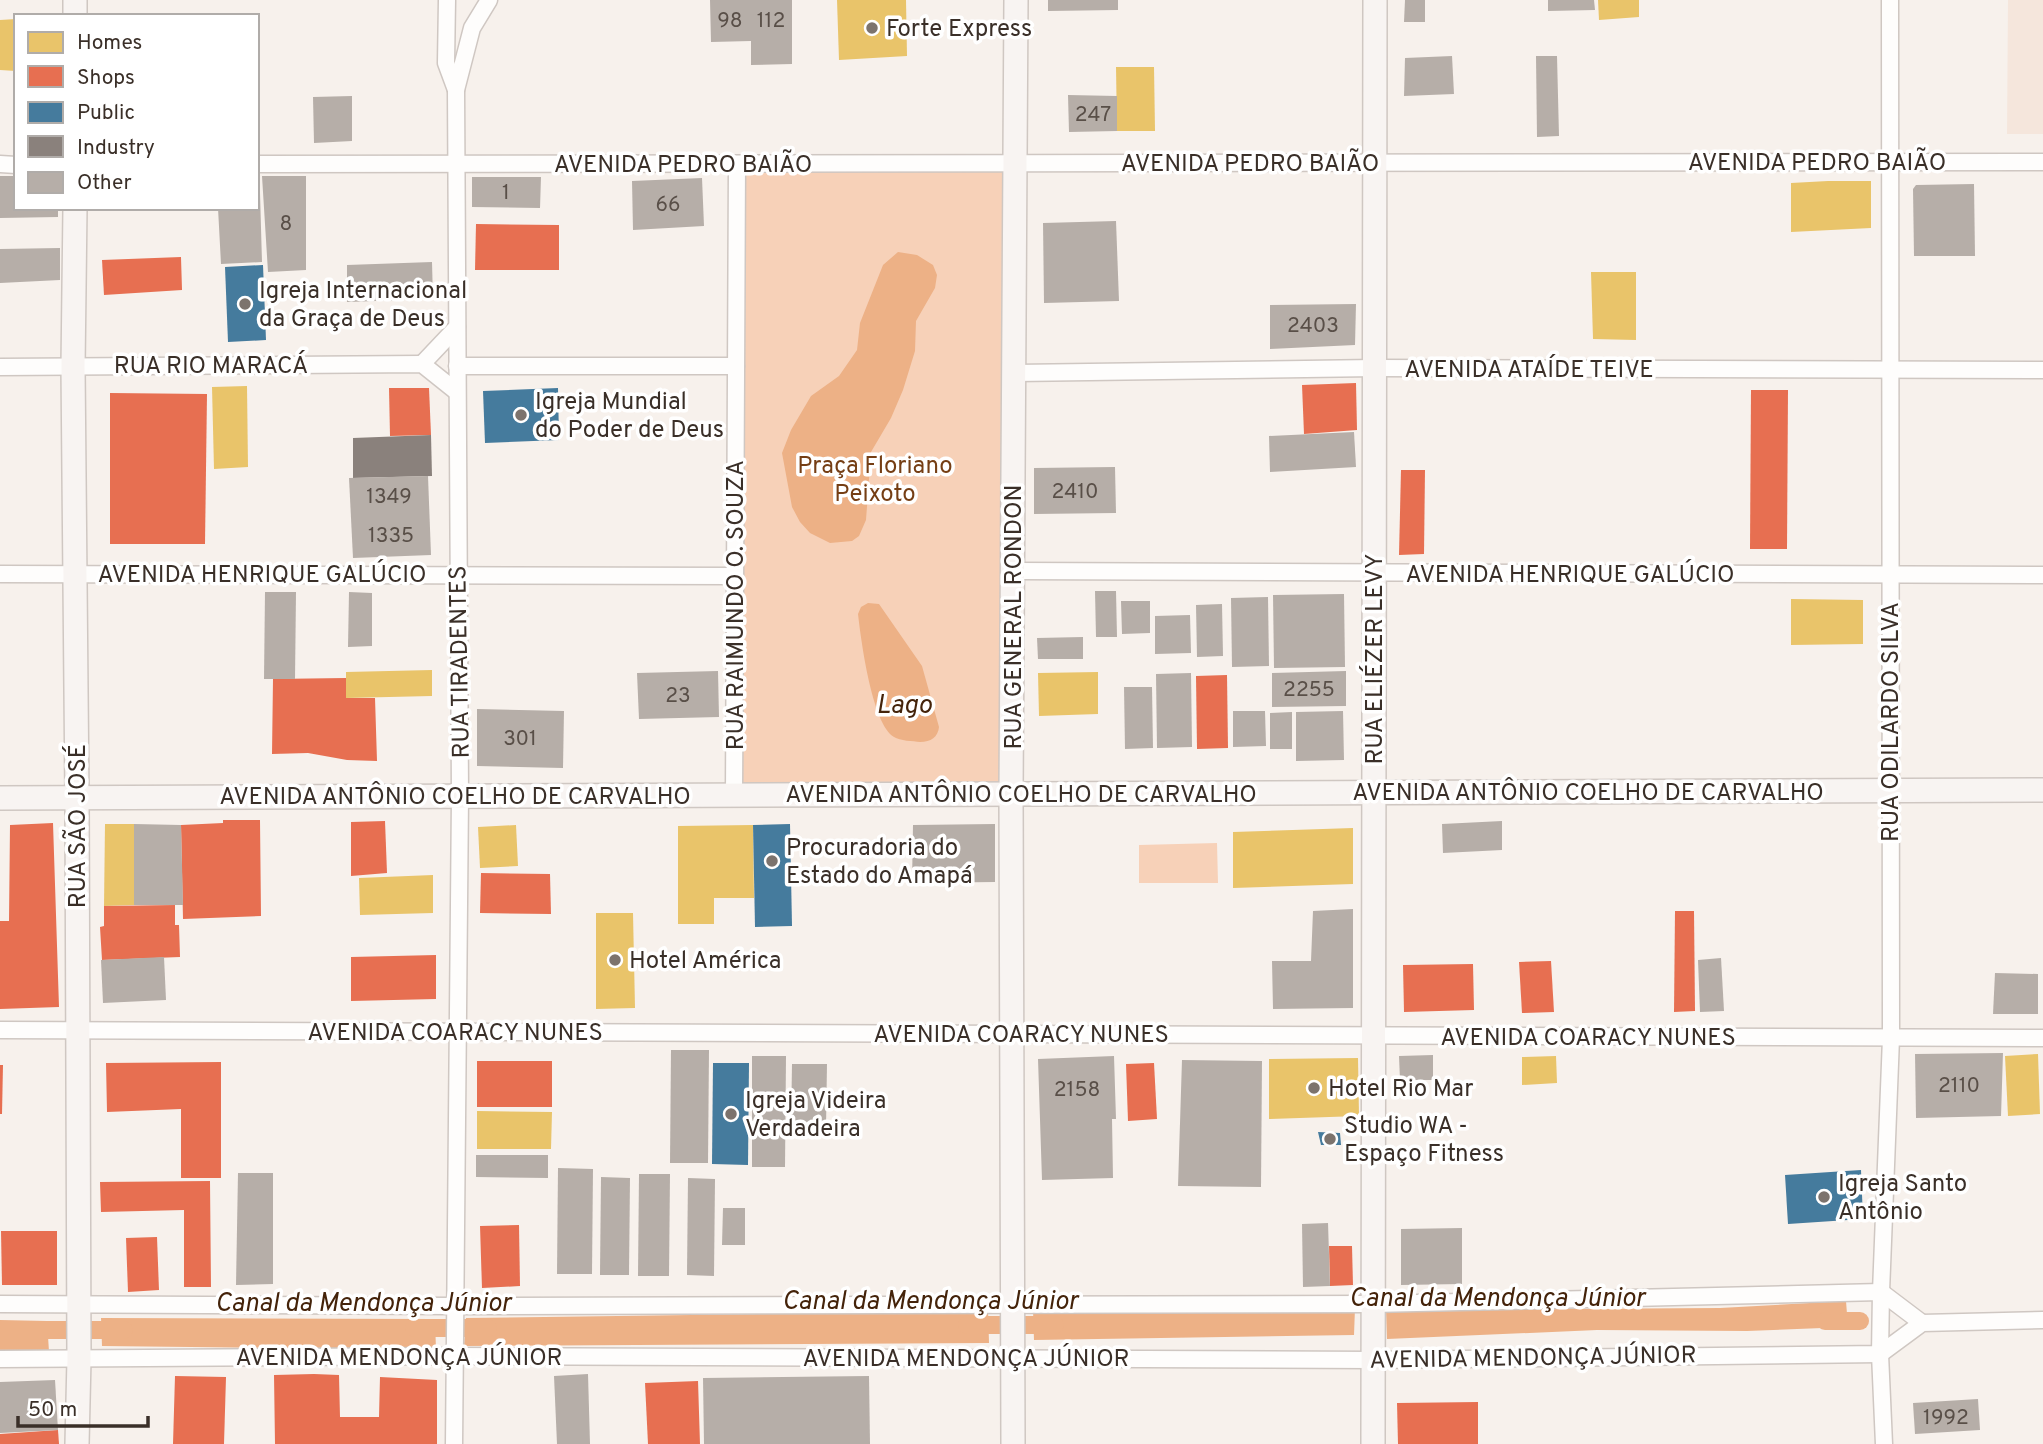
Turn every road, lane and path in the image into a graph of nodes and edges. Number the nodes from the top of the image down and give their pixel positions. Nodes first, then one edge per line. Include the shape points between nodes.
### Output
1 (447, 0) edge
2 (489, 0) edge
3 (1016, 0) edge
4 (1375, 0) edge
5 (1890, 0) edge
6 (456, 90) junction
7 (1890, 162) junction
8 (2043, 162) edge
9 (1015, 163) junction
10 (1375, 163) junction
11 (259, 164) edge
12 (457, 164) junction
13 (737, 164) junction
14 (75, 210) edge
15 (457, 327) junction
16 (422, 364) junction
17 (457, 366) junction
18 (736, 366) junction
19 (0, 367) edge
20 (73, 367) junction
21 (1375, 368) junction
22 (1890, 370) junction
23 (2043, 370) edge
24 (1014, 373) junction
25 (457, 391) junction
26 (1012, 571) junction
27 (74, 572) junction
28 (0, 573) edge
29 (1374, 573) junction
30 (1890, 574) junction
31 (458, 575) junction
32 (2043, 575) edge
33 (735, 576) junction
34 (2043, 790) edge
35 (1891, 791) junction
36 (1374, 792) junction
37 (1011, 793) junction
38 (734, 795) junction
39 (460, 796) junction
40 (77, 797) junction
41 (0, 798) edge
42 (0, 1030) edge
43 (78, 1030) junction
44 (457, 1032) junction
45 (1011, 1034) junction
46 (1374, 1036) junction
47 (1891, 1038) junction
48 (2043, 1038) edge
49 (1881, 1292) junction
50 (0, 1304) edge
51 (1013, 1308) junction
52 (1373, 1308) junction
53 (454, 1312) junction
54 (79, 1313) junction
55 (2043, 1320) edge
56 (1922, 1323) junction
57 (1373, 1350) junction
58 (1013, 1351) junction
59 (453, 1352) junction
60 (79, 1353) junction
61 (1880, 1354) junction
62 (0, 1359) edge
63 (78, 1444) edge
64 (454, 1444) edge
65 (1013, 1444) edge
66 (1373, 1444) edge
67 (1884, 1444) edge

1 - 6 street, RUA TIRADENTES via 446,63
2 - 6 street, RUA TIRADENTES via 472,28
3 - 9 street, RUA GENERAL RONDON
4 - 10 street, RUA ELIÉZER LEVY
5 - 7 street, RUA ODILARDO SILVA
6 - 12 street, RUA TIRADENTES
7 - 8 street, AVENIDA PEDRO BAIÃO
7 - 10 street, AVENIDA PEDRO BAIÃO
7 - 22 street, RUA ODILARDO SILVA
9 - 10 street, AVENIDA PEDRO BAIÃO
9 - 13 street, AVENIDA PEDRO BAIÃO
9 - 24 street, RUA GENERAL RONDON
10 - 21 street, RUA ELIÉZER LEVY
11 - 12 street, AVENIDA PEDRO BAIÃO
12 - 13 street, AVENIDA PEDRO BAIÃO
12 - 15 street, RUA TIRADENTES
13 - 18 street, RUA RAIMUNDO O. SOUZA
14 - 20 street, RUA SÃO JOSÉ
15 - 16 street
15 - 17 street, RUA TIRADENTES
16 - 20 street, RUA RIO MARACÁ
16 - 25 street
17 - 18 street
17 - 25 street, RUA TIRADENTES
18 - 33 street, RUA RAIMUNDO O. SOUZA
19 - 20 street, RUA RIO MARACÁ
20 - 27 street, RUA SÃO JOSÉ
21 - 22 street, AVENIDA ATAÍDE TEIVE
21 - 24 street, AVENIDA ATAÍDE TEIVE
21 - 29 street, RUA ELIÉZER LEVY
22 - 23 street, AVENIDA ATAÍDE TEIVE
22 - 30 street, RUA ODILARDO SILVA
24 - 26 street, RUA GENERAL RONDON
25 - 31 street, RUA TIRADENTES
26 - 29 street, AVENIDA HENRIQUE GALÚCIO
26 - 37 street, RUA GENERAL RONDON
27 - 28 street, AVENIDA HENRIQUE GALÚCIO
27 - 31 street, AVENIDA HENRIQUE GALÚCIO
27 - 40 street, RUA SÃO JOSÉ
29 - 30 street, AVENIDA HENRIQUE GALÚCIO
29 - 36 street, RUA ELIÉZER LEVY
30 - 32 street, AVENIDA HENRIQUE GALÚCIO
30 - 35 street, RUA ODILARDO SILVA
31 - 33 street, AVENIDA HENRIQUE GALÚCIO
31 - 39 street, RUA TIRADENTES
33 - 38 street, RUA RAIMUNDO O. SOUZA
34 - 35 street, AVENIDA ANTÔNIO COELHO DE CARVALHO
35 - 36 street, AVENIDA ANTÔNIO COELHO DE CARVALHO
35 - 47 street, RUA ODILARDO SILVA
36 - 37 street, AVENIDA ANTÔNIO COELHO DE CARVALHO
36 - 46 street, RUA ELIÉZER LEVY
37 - 38 street, AVENIDA ANTÔNIO COELHO DE CARVALHO
37 - 45 street, RUA GENERAL RONDON
38 - 39 street, AVENIDA ANTÔNIO COELHO DE CARVALHO
39 - 40 street, AVENIDA ANTÔNIO COELHO DE CARVALHO
39 - 44 street, RUA TIRADENTES
40 - 41 street, AVENIDA ANTÔNIO COELHO DE CARVALHO
40 - 43 street, RUA SÃO JOSÉ
42 - 43 street, AVENIDA COARACY NUNES
43 - 44 street, AVENIDA COARACY NUNES
43 - 54 street, RUA SÃO JOSÉ
44 - 45 street, AVENIDA COARACY NUNES
44 - 53 street, RUA TIRADENTES
45 - 46 street, AVENIDA COARACY NUNES
45 - 51 street, RUA GENERAL RONDON
46 - 47 street, AVENIDA COARACY NUNES
46 - 52 street, RUA ELIÉZER LEVY
47 - 48 street, AVENIDA COARACY NUNES
47 - 49 street, RUA ODILARDO SILVA
49 - 52 street, AVENIDA MENDONÇA JÚNIOR
49 - 56 street
49 - 61 street, RUA ODILARDO SILVA
50 - 54 street, AVENIDA MENDONÇA JÚNIOR
51 - 52 street, AVENIDA MENDONÇA JÚNIOR
51 - 53 street, AVENIDA MENDONÇA JÚNIOR
51 - 58 street, RUA GENERAL RONDON
52 - 57 street, RUA ELIÉZER LEVY
53 - 54 street, AVENIDA MENDONÇA JÚNIOR
53 - 59 street, RUA TIRADENTES
54 - 60 street, RUA SÃO JOSÉ
55 - 56 street
56 - 61 street
57 - 58 street, AVENIDA MENDONÇA JÚNIOR
57 - 61 street, AVENIDA MENDONÇA JÚNIOR
57 - 66 street, RUA ELIÉZER LEVY
58 - 59 street, AVENIDA MENDONÇA JÚNIOR
58 - 65 street, RUA GENERAL RONDON
59 - 60 street, AVENIDA MENDONÇA JÚNIOR
59 - 64 street, RUA TIRADENTES
60 - 62 street, AVENIDA MENDONÇA JÚNIOR
60 - 63 street, RUA SÃO JOSÉ
61 - 67 street, RUA ODILARDO SILVA

